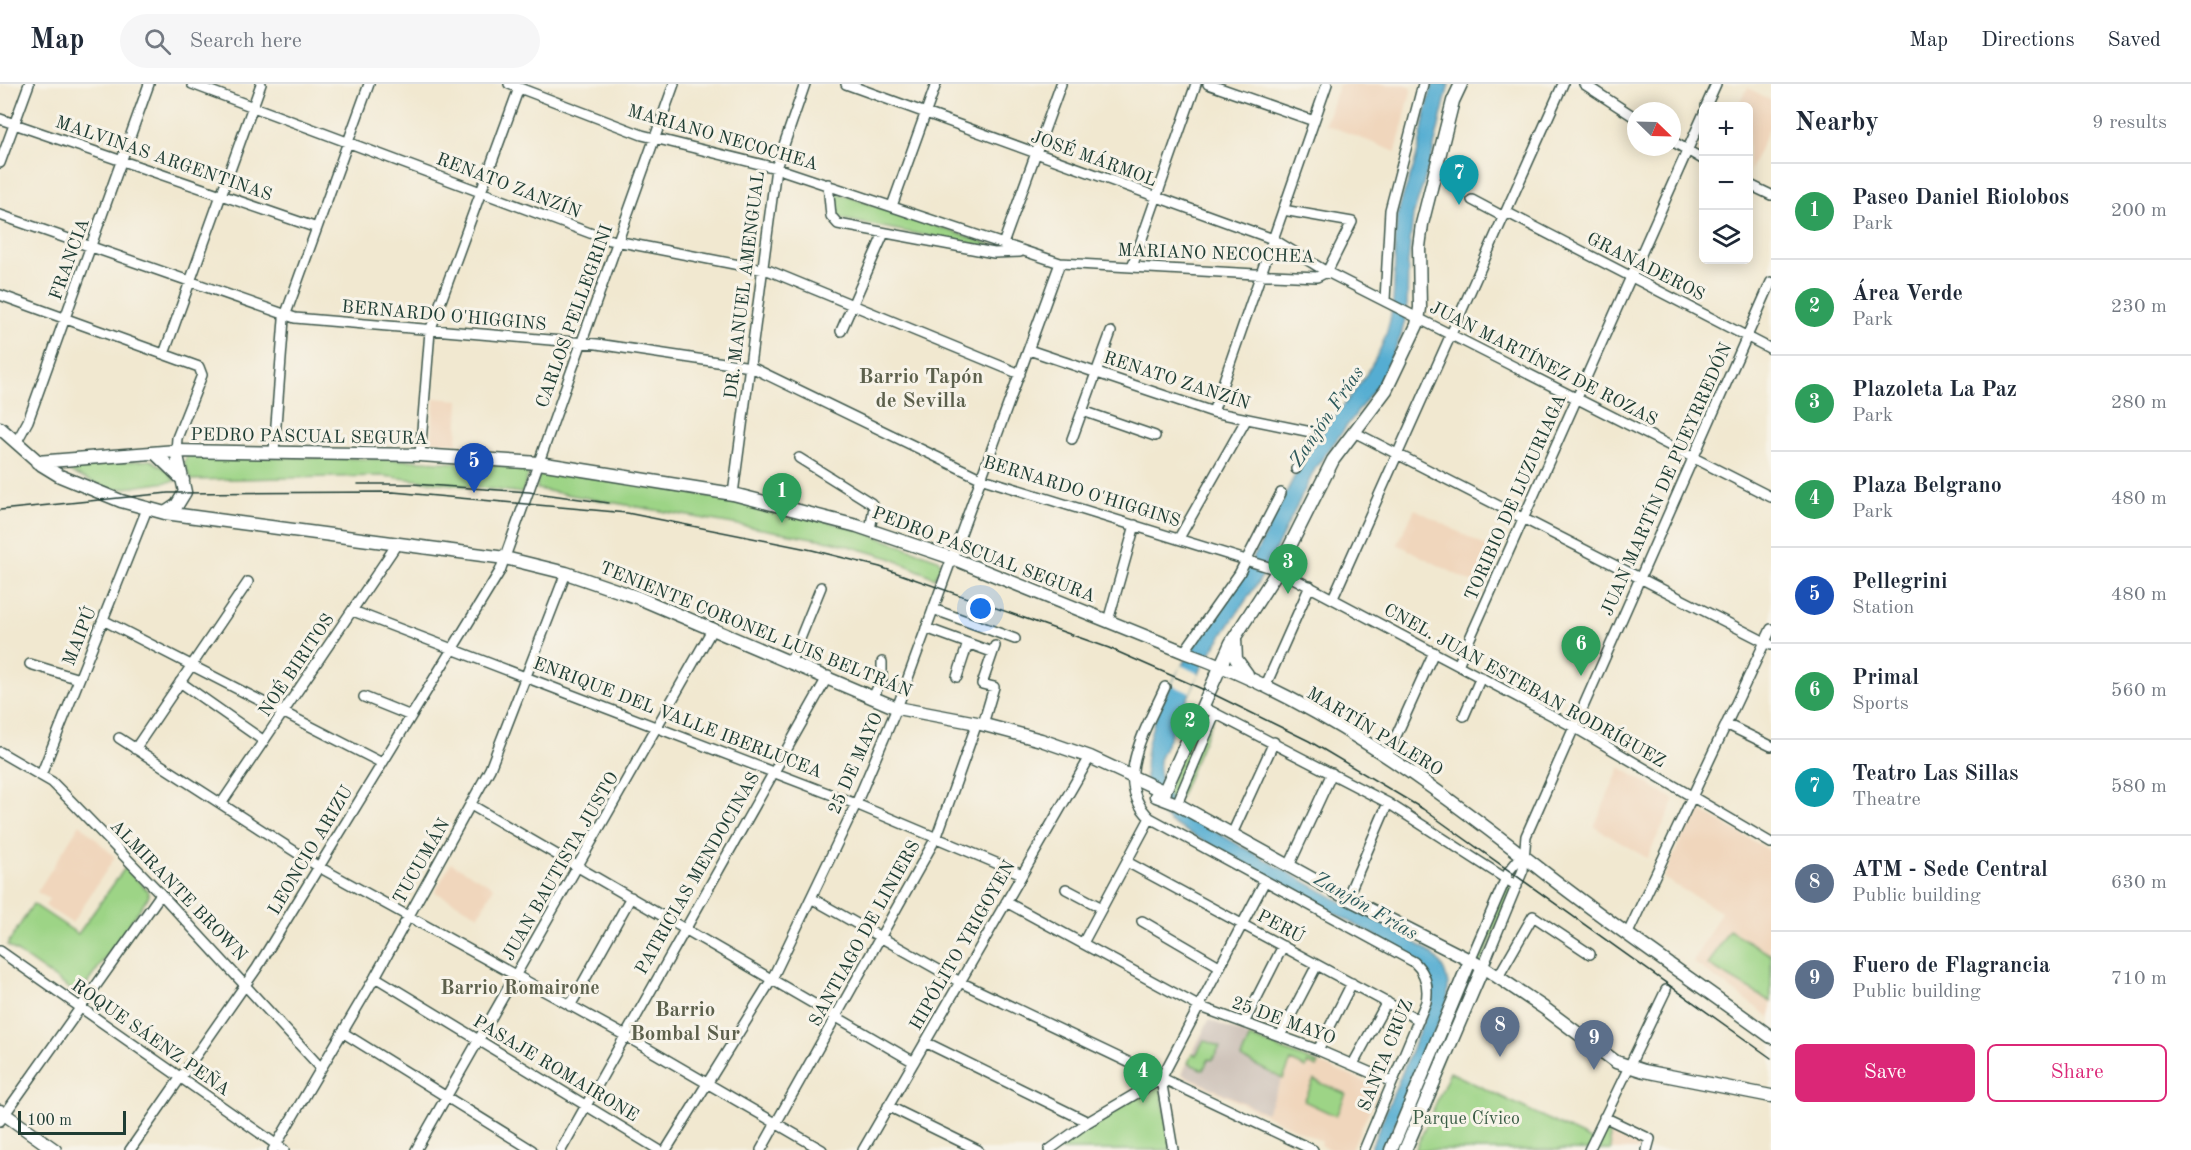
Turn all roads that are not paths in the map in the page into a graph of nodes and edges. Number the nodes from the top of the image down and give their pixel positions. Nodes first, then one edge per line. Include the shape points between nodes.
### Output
1 (29, 84) edge
2 (149, 84) edge
3 (192, 84) edge
4 (261, 84) edge
5 (369, 84) edge
6 (509, 84) edge
7 (540, 84) edge
8 (674, 84) edge
9 (805, 84) edge
10 (846, 84) edge
11 (936, 84) edge
12 (1061, 84) edge
13 (1196, 84) edge
14 (1208, 84) edge
15 (1327, 84) edge
16 (1423, 84) edge
17 (1461, 84) edge
18 (1563, 84) edge
19 (1584, 84) edge
20 (1716, 84) edge
21 (519, 88) junction
22 (536, 94) junction
23 (1708, 102) edge
24 (253, 107) junction
25 (1627, 112) edge
26 (926, 114) junction
27 (0, 119) edge
28 (1314, 121) junction
29 (14, 124) junction
30 (1699, 124) edge
31 (655, 138) junction
32 (348, 142) junction
33 (1681, 147) edge
34 (1687, 151) junction
35 (1036, 153) junction
36 (1699, 157) edge
37 (122, 161) junction
38 (0, 163) edge
39 (776, 168) junction
40 (828, 184) junction
41 (1753, 186) edge
42 (480, 192) junction
43 (222, 195) junction
44 (1771, 195) edge
45 (1156, 198) junction
46 (1472, 200) dead end
47 (892, 206) junction
48 (1283, 210) junction
49 (1505, 214) junction
50 (0, 215) edge
51 (317, 228) junction
52 (884, 233) junction
53 (1273, 239) junction
54 (617, 243) junction
55 (1003, 244) junction
56 (91, 246) junction
57 (1024, 251) junction
58 (1060, 263) junction
59 (1132, 267) junction
60 (763, 268) junction
61 (1327, 272) junction
62 (1261, 274) junction
63 (1630, 276) junction
64 (191, 281) junction
65 (1771, 282) edge
66 (0, 296) edge
67 (853, 304) junction
68 (1396, 305) junction
69 (285, 315) junction
70 (65, 318) junction
71 (1419, 318) junction
72 (430, 331) junction
73 (841, 331) dead end
74 (1111, 332) dead end
75 (1451, 334) junction
76 (1747, 336) junction
77 (582, 343) junction
78 (1771, 349) edge
79 (1029, 350) junction
80 (164, 354) junction
81 (751, 367) junction
82 (1097, 371) junction
83 (1020, 374) junction
84 (1577, 397) junction
85 (1083, 411) junction
86 (1213, 412) junction
87 (1246, 420) junction
88 (0, 428) edge
89 (1354, 432) junction
90 (1155, 436) dead end
91 (1072, 439) dead end
92 (16, 442) junction
93 (176, 451) junction
94 (274, 451) junction
95 (155, 453) junction
96 (1398, 454) junction
97 (420, 455) junction
98 (1693, 457) junction
99 (799, 458) dead end
100 (37, 462) junction
101 (539, 463) junction
102 (1296, 468) dead end
103 (980, 478) junction
104 (184, 481) junction
105 (1281, 493) dead end
106 (733, 494) junction
107 (1771, 497) edge
108 (147, 509) junction
109 (165, 513) junction
110 (1523, 519) junction
111 (1135, 525) junction
112 (870, 530) junction
113 (1179, 538) junction
114 (397, 544) junction
115 (505, 558) junction
116 (952, 558) junction
117 (1261, 563) junction
118 (566, 573) junction
119 (1640, 577) junction
120 (248, 582) dead end
121 (1310, 586) junction
122 (822, 587) dead end
123 (1333, 598) junction
124 (933, 609) junction
125 (353, 611) junction
126 (103, 620) junction
127 (1108, 621) junction
128 (713, 628) junction
129 (926, 628) junction
130 (1771, 629) edge
131 (1235, 636) junction
132 (1015, 639) dead end
133 (968, 643) junction
134 (1768, 643) edge
135 (453, 648) junction
136 (1434, 652) junction
137 (1194, 655) junction
138 (791, 661) junction
139 (882, 662) dead end
140 (30, 664) dead end
141 (1221, 664) junction
142 (192, 665) junction
143 (1458, 665) junction
144 (529, 676) junction
145 (828, 676) junction
146 (957, 677) dead end
147 (1481, 677) junction
148 (79, 679) junction
149 (1252, 679) junction
150 (180, 682) junction
151 (1165, 687) dead end
152 (1265, 687) junction
153 (364, 697) dead end
154 (873, 697) junction
155 (897, 708) junction
156 (1203, 708) junction
157 (283, 713) junction
158 (1215, 714) junction
159 (411, 716) junction
160 (1464, 716) dead end
161 (980, 723) junction
162 (1726, 724) junction
163 (1574, 727) junction
164 (657, 728) junction
165 (119, 738) dead end
166 (264, 741) junction
167 (1274, 742) junction
168 (1771, 746) edge
169 (135, 748) junction
170 (0, 752) edge
171 (1387, 756) junction
172 (1088, 760) junction
173 (382, 763) junction
174 (773, 773) junction
175 (1332, 773) junction
176 (41, 775) junction
177 (1131, 780) junction
178 (1160, 792) junction
179 (1692, 797) junction
180 (1388, 803) junction
181 (221, 804) junction
182 (856, 804) junction
183 (1176, 804) junction
184 (471, 805) junction
185 (1150, 819) junction
186 (1232, 834) junction
187 (936, 836) junction
188 (1771, 843) edge
189 (1523, 855) junction
190 (1127, 862) junction
191 (1289, 866) junction
192 (320, 867) junction
193 (578, 867) junction
194 (1023, 874) junction
195 (1505, 878) junction
196 (1265, 880) junction
197 (1517, 886) junction
198 (1066, 889) dead end
199 (161, 894) junction
200 (631, 897) junction
201 (811, 898) junction
202 (1347, 898) junction
203 (1006, 902) junction
204 (1102, 908) junction
205 (408, 917) junction
206 (1142, 921) dead end
207 (1242, 924) junction
208 (685, 928) junction
209 (1628, 933) junction
210 (881, 938) junction
211 (1083, 943) junction
212 (1283, 946) junction
213 (0, 951) edge
214 (1590, 954) dead end
215 (1470, 961) junction
216 (1317, 964) junction
217 (1220, 966) junction
218 (1483, 967) junction
219 (375, 976) junction
220 (516, 977) junction
221 (1498, 977) junction
222 (772, 978) junction
223 (960, 982) junction
224 (1352, 983) junction
225 (246, 984) junction
226 (1666, 990) dead end
227 (1387, 1002) junction
228 (570, 1006) junction
229 (1198, 1006) junction
230 (82, 1008) junction
231 (837, 1016) junction
232 (1419, 1020) junction
233 (1244, 1023) junction
234 (342, 1032) junction
235 (624, 1035) junction
236 (1280, 1036) junction
237 (1771, 1037) edge
238 (479, 1040) junction
239 (925, 1042) junction
240 (1318, 1050) junction
241 (914, 1062) junction
242 (1353, 1064) junction
243 (1628, 1067) junction
244 (321, 1068) junction
245 (181, 1078) junction
246 (1161, 1079) junction
247 (1392, 1082) junction
248 (708, 1083) junction
249 (1771, 1096) edge
250 (447, 1097) junction
251 (586, 1105) junction
252 (888, 1106) junction
253 (2, 1116) edge
254 (1604, 1117) junction
255 (1088, 1122) junction
256 (776, 1124) junction
257 (278, 1148) edge
258 (55, 1150) edge
259 (130, 1150) edge
260 (416, 1150) edge
261 (532, 1150) edge
262 (561, 1150) edge
263 (659, 1150) edge
264 (666, 1150) edge
265 (761, 1150) edge
266 (822, 1150) edge
267 (863, 1150) edge
268 (978, 1150) edge
269 (1049, 1150) edge
270 (1173, 1150) edge
271 (1313, 1150) edge
272 (1364, 1150) edge
273 (1391, 1150) edge
274 (1405, 1150) edge
275 (1589, 1150) edge
276 (1647, 1150) edge

1 - 29 street
2 - 37 street, FRANCIA
3 - 24 street, RENATO ZANZÍN
4 - 24 street
5 - 32 street
6 - 21 street, MARIANO NECOCHEA
7 - 22 street
8 - 31 street, CARLOS PELLEGRINI
9 - 39 street, DR. MANUEL AMENGUAL
10 - 26 street, JOSÉ MÁRMOL
11 - 26 street
12 - 35 street
13 - 45 street
14 - 28 street
15 - 28 street
16 - 68 street via 1390,210
17 - 71 main road via 1453,101 1422,224
18 - 49 street
19 - 25 street
20 - 23 street
21 - 22 street, MARIANO NECOCHEA
21 - 42 street
22 - 31 street, MARIANO NECOCHEA
24 - 32 street, RENATO ZANZÍN
24 - 43 street
26 - 35 street, JOSÉ MÁRMOL
26 - 47 street
27 - 29 street, MALVINAS ARGENTINAS
28 - 48 street
29 - 37 street, MALVINAS ARGENTINAS
29 - 38 street
30 - 34 street, TORIBIO DE LUZURIAGA
31 - 39 street, MARIANO NECOCHEA
31 - 54 street, CARLOS PELLEGRINI
32 - 42 street, RENATO ZANZÍN
32 - 51 street
33 - 34 street
34 - 36 street
34 - 63 street, TORIBIO DE LUZURIAGA
35 - 45 street, JOSÉ MÁRMOL
35 - 55 street
37 - 43 street, MALVINAS ARGENTINAS
37 - 56 street, FRANCIA
39 - 40 street, MARIANO NECOCHEA
39 - 60 street, DR. MANUEL AMENGUAL
40 - 47 street, MARIANO NECOCHEA
40 - 52 street, MARIANO NECOCHEA via 833,221
41 - 44 street
42 - 54 street, RENATO ZANZÍN
42 - 72 street
43 - 51 street, MALVINAS ARGENTINAS
43 - 64 street
45 - 53 street, JOSÉ MÁRMOL
45 - 59 street
46 - 49 street, GRANADEROS
47 - 55 street, MARIANO NECOCHEA
48 - 53 street
48 - 61 street via 1352,222
49 - 63 street, GRANADEROS
49 - 75 street
50 - 56 street, BERNARDO O'HIGGINS
51 - 69 street
52 - 57 street, MARIANO NECOCHEA via 994,253
52 - 67 street
53 - 61 street, JOSÉ MÁRMOL
53 - 62 street
54 - 60 street, RENATO ZANZÍN
54 - 77 street, CARLOS PELLEGRINI
55 - 57 street, MARIANO NECOCHEA
56 - 64 street, BERNARDO O'HIGGINS
56 - 70 street, FRANCIA
57 - 58 street, MARIANO NECOCHEA
58 - 59 street, MARIANO NECOCHEA
58 - 79 street, 25 DE MAYO
59 - 62 street, MARIANO NECOCHEA
60 - 67 street, RENATO ZANZÍN
60 - 81 street, DR. MANUEL AMENGUAL
61 - 62 street, MARIANO NECOCHEA via 1317,277
61 - 68 street, MARIANO NECOCHEA
62 - 86 street
63 - 76 street, GRANADEROS
63 - 84 street, TORIBIO DE LUZURIAGA
64 - 69 street, BERNARDO O'HIGGINS
64 - 80 street
65 - 76 street, JUAN MARTÍN DE PUEYRREDÓN
66 - 70 street
67 - 73 street
67 - 83 street, RENATO ZANZÍN
68 - 71 street, JUAN MARTÍNEZ DE ROZAS
69 - 72 street, BERNARDO O'HIGGINS
69 - 94 street
70 - 80 street
70 - 92 street, FRANCIA via 28,421
71 - 75 street, JUAN MARTÍNEZ DE ROZAS
71 - 89 main road via 1386,390
72 - 77 street, BERNARDO O'HIGGINS
72 - 97 street
74 - 82 street
75 - 84 street, JUAN MARTÍNEZ DE ROZAS
75 - 96 street
76 - 78 street, GRANADEROS
76 - 98 street, JUAN MARTÍN DE PUEYRREDÓN
77 - 81 street, BERNARDO O'HIGGINS
77 - 101 street, CARLOS PELLEGRINI
79 - 82 street, RENATO ZANZÍN
79 - 83 street, 25 DE MAYO
80 - 93 street via 200,368 202,375 177,438
81 - 103 street, BERNARDO O'HIGGINS
81 - 106 street, DR. MANUEL AMENGUAL
82 - 85 street
82 - 86 street, RENATO ZANZÍN
83 - 103 street, 25 DE MAYO
84 - 98 street, JUAN MARTÍNEZ DE ROZAS
84 - 110 street, TORIBIO DE LUZURIAGA
85 - 90 street
85 - 91 street
86 - 87 street, RENATO ZANZÍN
87 - 102 street, RENATO ZANZÍN via 1316,433
87 - 113 street
88 - 92 main road, TENIENTE CORONEL LUIS BELTRÁN
89 - 96 street
89 - 117 main road
92 - 100 main road, TENIENTE CORONEL LUIS BELTRÁN
93 - 94 main road, PEDRO PASCUAL SEGURA
93 - 95 main road, PEDRO PASCUAL SEGURA
93 - 104 main road
94 - 97 main road, PEDRO PASCUAL SEGURA
95 - 100 main road, PEDRO PASCUAL SEGURA
95 - 104 main road
96 - 110 street
96 - 123 street
97 - 101 main road, PEDRO PASCUAL SEGURA
98 - 107 street, JUAN MARTÍNEZ DE ROZAS
98 - 119 street, JUAN MARTÍN DE PUEYRREDÓN
99 - 112 street via 872,503
100 - 108 main road, TENIENTE CORONEL LUIS BELTRÁN via 78,484
101 - 106 main road, PEDRO PASCUAL SEGURA
101 - 115 street, CARLOS PELLEGRINI
103 - 111 street, BERNARDO O'HIGGINS
103 - 116 street, 25 DE MAYO
104 - 109 main road via 182,499
105 - 117 street
106 - 112 main road, PEDRO PASCUAL SEGURA
108 - 109 main road, TENIENTE CORONEL LUIS BELTRÁN
108 - 126 street, MAIPÚ
109 - 114 main road, TENIENTE CORONEL LUIS BELTRÁN
110 - 119 street
110 - 143 street, TORIBIO DE LUZURIAGA
111 - 113 street, BERNARDO O'HIGGINS
111 - 127 street
112 - 116 main road, PEDRO PASCUAL SEGURA
113 - 117 street, BERNARDO O'HIGGINS
114 - 115 main road, TENIENTE CORONEL LUIS BELTRÁN
114 - 125 street, NOÉ BIRITOS
115 - 118 main road, TENIENTE CORONEL LUIS BELTRÁN
115 - 135 street, LEONCIO ARIZU
116 - 124 street, 25 DE MAYO
116 - 127 main road, PEDRO PASCUAL SEGURA
117 - 121 street, CNEL. JUAN ESTEBAN RODRÍGUEZ
117 - 131 main road
117 - 137 street
118 - 128 main road, TENIENTE CORONEL LUIS BELTRÁN
118 - 144 street, TUCUMÁN
119 - 134 street
119 - 163 street, JUAN MARTÍN DE PUEYRREDÓN
120 - 142 street
121 - 123 street, CNEL. JUAN ESTEBAN RODRÍGUEZ
121 - 152 street
122 - 138 street
123 - 136 street, CNEL. JUAN ESTEBAN RODRÍGUEZ
124 - 129 street, 25 DE MAYO
124 - 132 street
125 - 135 street, ENRIQUE DEL VALLE IBERLUCEA
125 - 157 street, NOÉ BIRITOS
126 - 142 street
126 - 148 street, MAIPÚ
127 - 137 main road, PEDRO PASCUAL SEGURA
128 - 138 main road, TENIENTE CORONEL LUIS BELTRÁN
128 - 164 street, JUAN BAUTISTA JUSTO
129 - 133 street
129 - 155 street, 25 DE MAYO
130 - 134 street
131 - 141 main road
131 - 149 main road via 1236,659
133 - 146 street
133 - 161 street, SANTIAGO DE LINIERS via 993,649 982,684 994,687
134 - 162 street
135 - 144 street, ENRIQUE DEL VALLE IBERLUCEA
135 - 159 street, LEONCIO ARIZU
136 - 143 street, CNEL. JUAN ESTEBAN RODRÍGUEZ
136 - 171 street
137 - 141 main road, MARTÍN PALERO
138 - 145 main road, TENIENTE CORONEL LUIS BELTRÁN
139 - 154 street via 882,679
140 - 148 street
141 - 149 main road, MARTÍN PALERO
141 - 156 main road
142 - 150 street
142 - 157 street
143 - 147 street, CNEL. JUAN ESTEBAN RODRÍGUEZ
144 - 164 street, ENRIQUE DEL VALLE IBERLUCEA
144 - 184 street, TUCUMÁN via 502,746
145 - 154 main road, TENIENTE CORONEL LUIS BELTRÁN
145 - 174 street, PATRICIAS MENDOCINAS
147 - 160 street
147 - 163 street, CNEL. JUAN ESTEBAN RODRÍGUEZ
148 - 176 street, MAIPÚ
149 - 152 main road, MARTÍN PALERO
150 - 166 street
150 - 169 street
151 - 177 street via 1137,751
152 - 171 main road, MARTÍN PALERO
153 - 159 street
154 - 155 main road, TENIENTE CORONEL LUIS BELTRÁN
155 - 161 main road, TENIENTE CORONEL LUIS BELTRÁN
155 - 182 street, 25 DE MAYO
156 - 158 street
156 - 178 main road
157 - 166 street, NOÉ BIRITOS
157 - 173 street
158 - 167 street
158 - 183 street
159 - 173 street, LEONCIO ARIZU
161 - 172 main road, TENIENTE CORONEL LUIS BELTRÁN
161 - 187 street, SANTIAGO DE LINIERS
162 - 168 street
162 - 179 street
163 - 179 street, CNEL. JUAN ESTEBAN RODRÍGUEZ
163 - 189 street, JUAN MARTÍN DE PUEYRREDÓN via 1526,836
164 - 174 street, ENRIQUE DEL VALLE IBERLUCEA
164 - 193 street, JUAN BAUTISTA JUSTO
165 - 169 street
166 - 181 street, NOÉ BIRITOS
167 - 175 street
167 - 186 street
169 - 181 street
170 - 176 street, ALMIRANTE BROWN
171 - 189 main road, MARTÍN PALERO
172 - 177 main road, TENIENTE CORONEL LUIS BELTRÁN
172 - 194 street, HIPÓLITO YRIGOYEN
173 - 192 street, LEONCIO ARIZU
174 - 182 street, ENRIQUE DEL VALLE IBERLUCEA
174 - 208 street, PATRICIAS MENDOCINAS
175 - 180 street
175 - 191 street
176 - 199 street, ALMIRANTE BROWN
177 - 178 main road, TENIENTE CORONEL LUIS BELTRÁN
177 - 185 street via 1137,803
178 - 183 main road, TENIENTE CORONEL LUIS BELTRÁN
179 - 188 street, CNEL. JUAN ESTEBAN RODRÍGUEZ
179 - 209 street
180 - 195 street
180 - 202 street
181 - 192 street
182 - 187 street, ENRIQUE DEL VALLE IBERLUCEA
182 - 201 street, 25 DE MAYO
183 - 186 main road, TENIENTE CORONEL LUIS BELTRÁN
184 - 193 street
184 - 205 street, TUCUMÁN
185 - 190 street
185 - 196 street
186 - 191 main road, TENIENTE CORONEL LUIS BELTRÁN
187 - 194 street, ENRIQUE DEL VALLE IBERLUCEA
187 - 210 street, SANTIAGO DE LINIERS
189 - 195 street, JUAN MARTÍN DE PUEYRREDÓN
189 - 197 street, JUAN MARTÍN DE PUEYRREDÓN
189 - 209 main road, MARTÍN PALERO
190 - 204 street
190 - 207 street, PERÚ
191 - 202 main road, TENIENTE CORONEL LUIS BELTRÁN
192 - 205 street
192 - 225 street, LEONCIO ARIZU
193 - 200 street
193 - 220 street, JUAN BAUTISTA JUSTO
194 - 203 street, HIPÓLITO YRIGOYEN
195 - 197 street
195 - 215 street, JUAN MARTÍN DE PUEYRREDÓN
196 - 207 street
196 - 232 street, SANTA CRUZ via 1414,962 1423,972 1427,996
197 - 218 street, JUAN MARTÍN DE PUEYRREDÓN
198 - 204 street
199 - 225 street, ALMIRANTE BROWN
199 - 230 street
200 - 208 street
200 - 228 street
201 - 210 street
201 - 222 street, 25 DE MAYO
202 - 215 main road, TENIENTE CORONEL LUIS BELTRÁN
203 - 211 street, 25 DE MAYO
203 - 223 street, HIPÓLITO YRIGOYEN
204 - 211 street
205 - 219 street, TUCUMÁN
205 - 220 street
206 - 217 street
207 - 212 street, PERÚ
207 - 217 street
208 - 222 street
208 - 235 street, PATRICIAS MENDOCINAS
209 - 237 main road, MARTÍN PALERO
210 - 223 street
210 - 231 street, SANTIAGO DE LINIERS
211 - 229 street, 25 DE MAYO
212 - 216 street, PERÚ
212 - 233 street
213 - 230 street, ROQUE SÁENZ PEÑA
214 - 221 street via 1533,916
215 - 218 main road, TENIENTE CORONEL LUIS BELTRÁN
215 - 273 main road
216 - 224 street, PERÚ
216 - 236 street
217 - 229 street
218 - 221 main road, TENIENTE CORONEL LUIS BELTRÁN
218 - 274 main road
219 - 234 street, TUCUMÁN
219 - 238 street, PASAJE ROMAIRONE
220 - 228 street
220 - 238 street, JUAN BAUTISTA JUSTO
221 - 243 main road, TENIENTE CORONEL LUIS BELTRÁN via 1604,1055
222 - 231 street
222 - 248 street, 25 DE MAYO
223 - 239 street, HIPÓLITO YRIGOYEN
223 - 246 street
224 - 227 street, PERÚ
224 - 240 street
225 - 244 street, ALMIRANTE BROWN
225 - 245 street, LEONCIO ARIZU
226 - 243 street
227 - 232 street, PERÚ
227 - 242 street
228 - 235 street
229 - 233 street, 25 DE MAYO
229 - 246 street
230 - 245 street, ROQUE SÁENZ PEÑA
230 - 253 street
231 - 241 street
231 - 256 street, SANTIAGO DE LINIERS
232 - 247 street, SANTA CRUZ
233 - 236 street, 25 DE MAYO
234 - 244 street, TUCUMÁN
234 - 250 street
235 - 248 street
235 - 251 street, PATRICIAS MENDOCINAS
236 - 240 street, 25 DE MAYO
238 - 250 street, JUAN BAUTISTA JUSTO
238 - 251 street, PASAJE ROMAIRONE
239 - 241 street, HIPÓLITO YRIGOYEN
239 - 255 street
240 - 242 street, 25 DE MAYO
241 - 252 street, HIPÓLITO YRIGOYEN
242 - 247 street, 25 DE MAYO
243 - 249 main road, TENIENTE CORONEL LUIS BELTRÁN
243 - 254 street
244 - 257 street, TUCUMÁN
245 - 257 street, ROQUE SÁENZ PEÑA
245 - 259 street, LEONCIO ARIZU
246 - 255 street
246 - 270 street
246 - 271 street
247 - 272 street, SANTA CRUZ
248 - 256 street
248 - 264 street, 25 DE MAYO
250 - 260 street, JUAN BAUTISTA JUSTO
250 - 261 street
251 - 262 street, PATRICIAS MENDOCINAS
251 - 263 street, PASAJE ROMAIRONE
252 - 267 street, HIPÓLITO YRIGOYEN
252 - 268 street
253 - 258 main road
254 - 275 street
254 - 276 street via 1650,1139
255 - 269 street
256 - 265 street, SANTIAGO DE LINIERS
256 - 266 street

